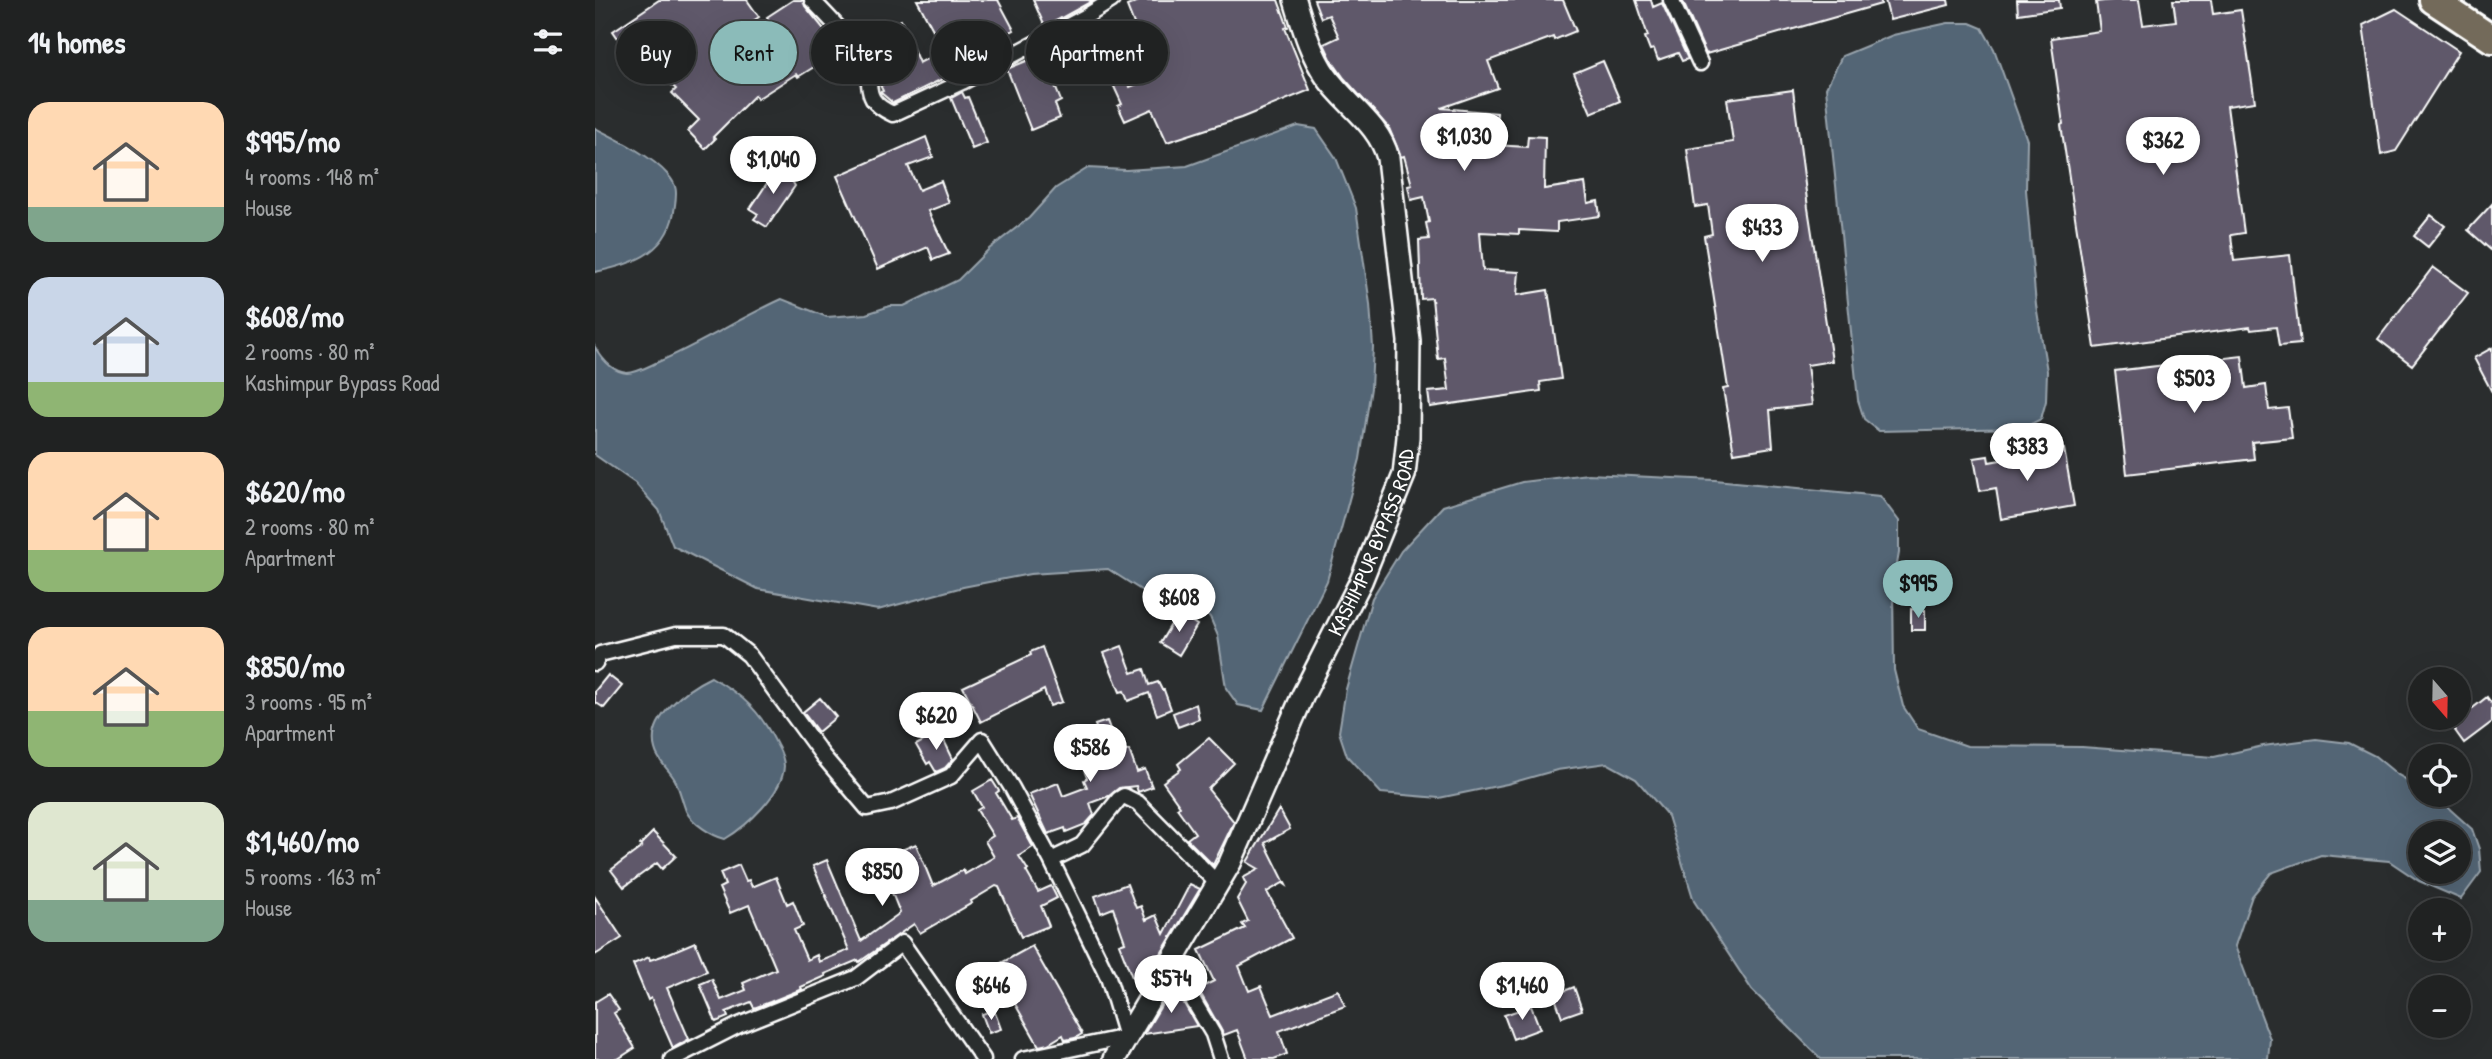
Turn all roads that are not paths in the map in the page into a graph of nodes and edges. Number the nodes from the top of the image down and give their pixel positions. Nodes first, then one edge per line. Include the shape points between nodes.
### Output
1 (812, 0) edge
2 (1112, 0) edge
3 (1295, 0) edge
4 (1671, 0) edge
5 (2433, 0) edge
6 (2492, 38) edge
7 (1700, 63) dead end
8 (595, 663) edge
9 (1051, 860) junction
10 (1217, 883) junction
11 (1171, 963) junction
12 (1126, 1037) junction
13 (672, 1059) edge
14 (983, 1059) edge
15 (1023, 1059) edge
16 (1114, 1059) edge
17 (1221, 1059) edge

1 - 2 street via 865,64 870,96 893,114
3 - 10 main road, KASHIMPUR BYPASS ROAD via 1326,77 1385,146 1409,341 1408,438 1404,475 1366,569
4 - 7 street
5 - 6 highway
8 - 9 street via 600,654 676,635 724,635 749,655 867,808 891,803 951,776 982,740
9 - 10 street via 1082,845 1124,796 1138,803
9 - 12 street via 1108,977
10 - 11 main road, KASHIMPUR BYPASS ROAD
11 - 12 main road, KASHIMPUR BYPASS ROAD
11 - 17 street via 1213,1034
12 - 15 street
12 - 16 main road, KASHIMPUR BYPASS ROAD
13 - 14 street via 739,1025 856,978 902,943

